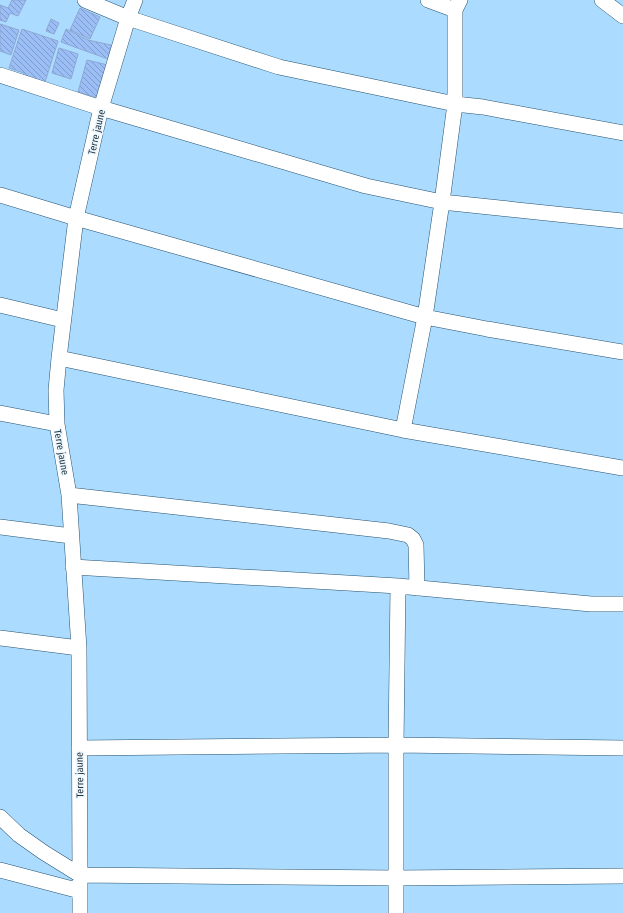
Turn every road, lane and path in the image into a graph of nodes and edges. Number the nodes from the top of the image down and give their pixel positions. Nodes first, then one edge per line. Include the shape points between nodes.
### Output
1 (85, 0) edge
2 (135, 0) edge
3 (428, 0) edge
4 (602, 0) edge
5 (457, 5) edge
6 (623, 16) edge
7 (128, 18) junction
8 (0, 75) edge
9 (455, 104) junction
10 (101, 108) junction
11 (623, 132) edge
12 (0, 195) edge
13 (442, 202) junction
14 (76, 218) junction
15 (623, 221) edge
16 (0, 305) edge
17 (425, 317) junction
18 (64, 320) junction
19 (623, 352) edge
20 (59, 358) junction
21 (0, 414) edge
22 (57, 424) junction
23 (404, 430) junction
24 (623, 468) edge
25 (69, 495) junction
26 (0, 527) edge
27 (71, 536) junction
28 (73, 568) junction
29 (398, 586) junction
30 (417, 588) junction
31 (623, 604) edge
32 (0, 638) edge
33 (79, 648) junction
34 (396, 746) junction
35 (79, 748) junction
36 (623, 748) edge
37 (0, 817) edge
38 (0, 870) edge
39 (80, 876) junction
40 (623, 876) edge
41 (396, 878) junction
42 (80, 891) junction
43 (80, 913) edge
44 (396, 913) edge

1 - 7 street
2 - 7 street, Terre jaune
3 - 5 street
4 - 6 street
5 - 9 street
7 - 9 street via 280,67
7 - 10 street, Terre jaune
8 - 10 street
9 - 11 street
9 - 13 street
10 - 13 street via 366,186
10 - 14 street, Terre jaune
12 - 14 street
13 - 15 street
13 - 17 street
14 - 17 street
14 - 18 street, Terre jaune
16 - 18 street
17 - 19 street
17 - 23 street
18 - 20 street, Terre jaune
20 - 22 street, Terre jaune via 56,390
20 - 23 street
21 - 22 street
22 - 25 street, Terre jaune
23 - 24 street
25 - 27 street, Terre jaune
25 - 30 street via 408,535 416,545
26 - 27 street
27 - 28 street, Terre jaune
28 - 29 street
28 - 33 street, Terre jaune
29 - 30 street
29 - 34 street
30 - 31 street via 591,604
32 - 33 street
33 - 35 street, Terre jaune
34 - 35 street
34 - 36 street
34 - 41 street
35 - 39 street, Terre jaune
37 - 39 street via 43,852
38 - 42 street
39 - 41 street
39 - 42 street, Terre jaune
40 - 41 street
41 - 44 street
42 - 43 street, Terre jaune

